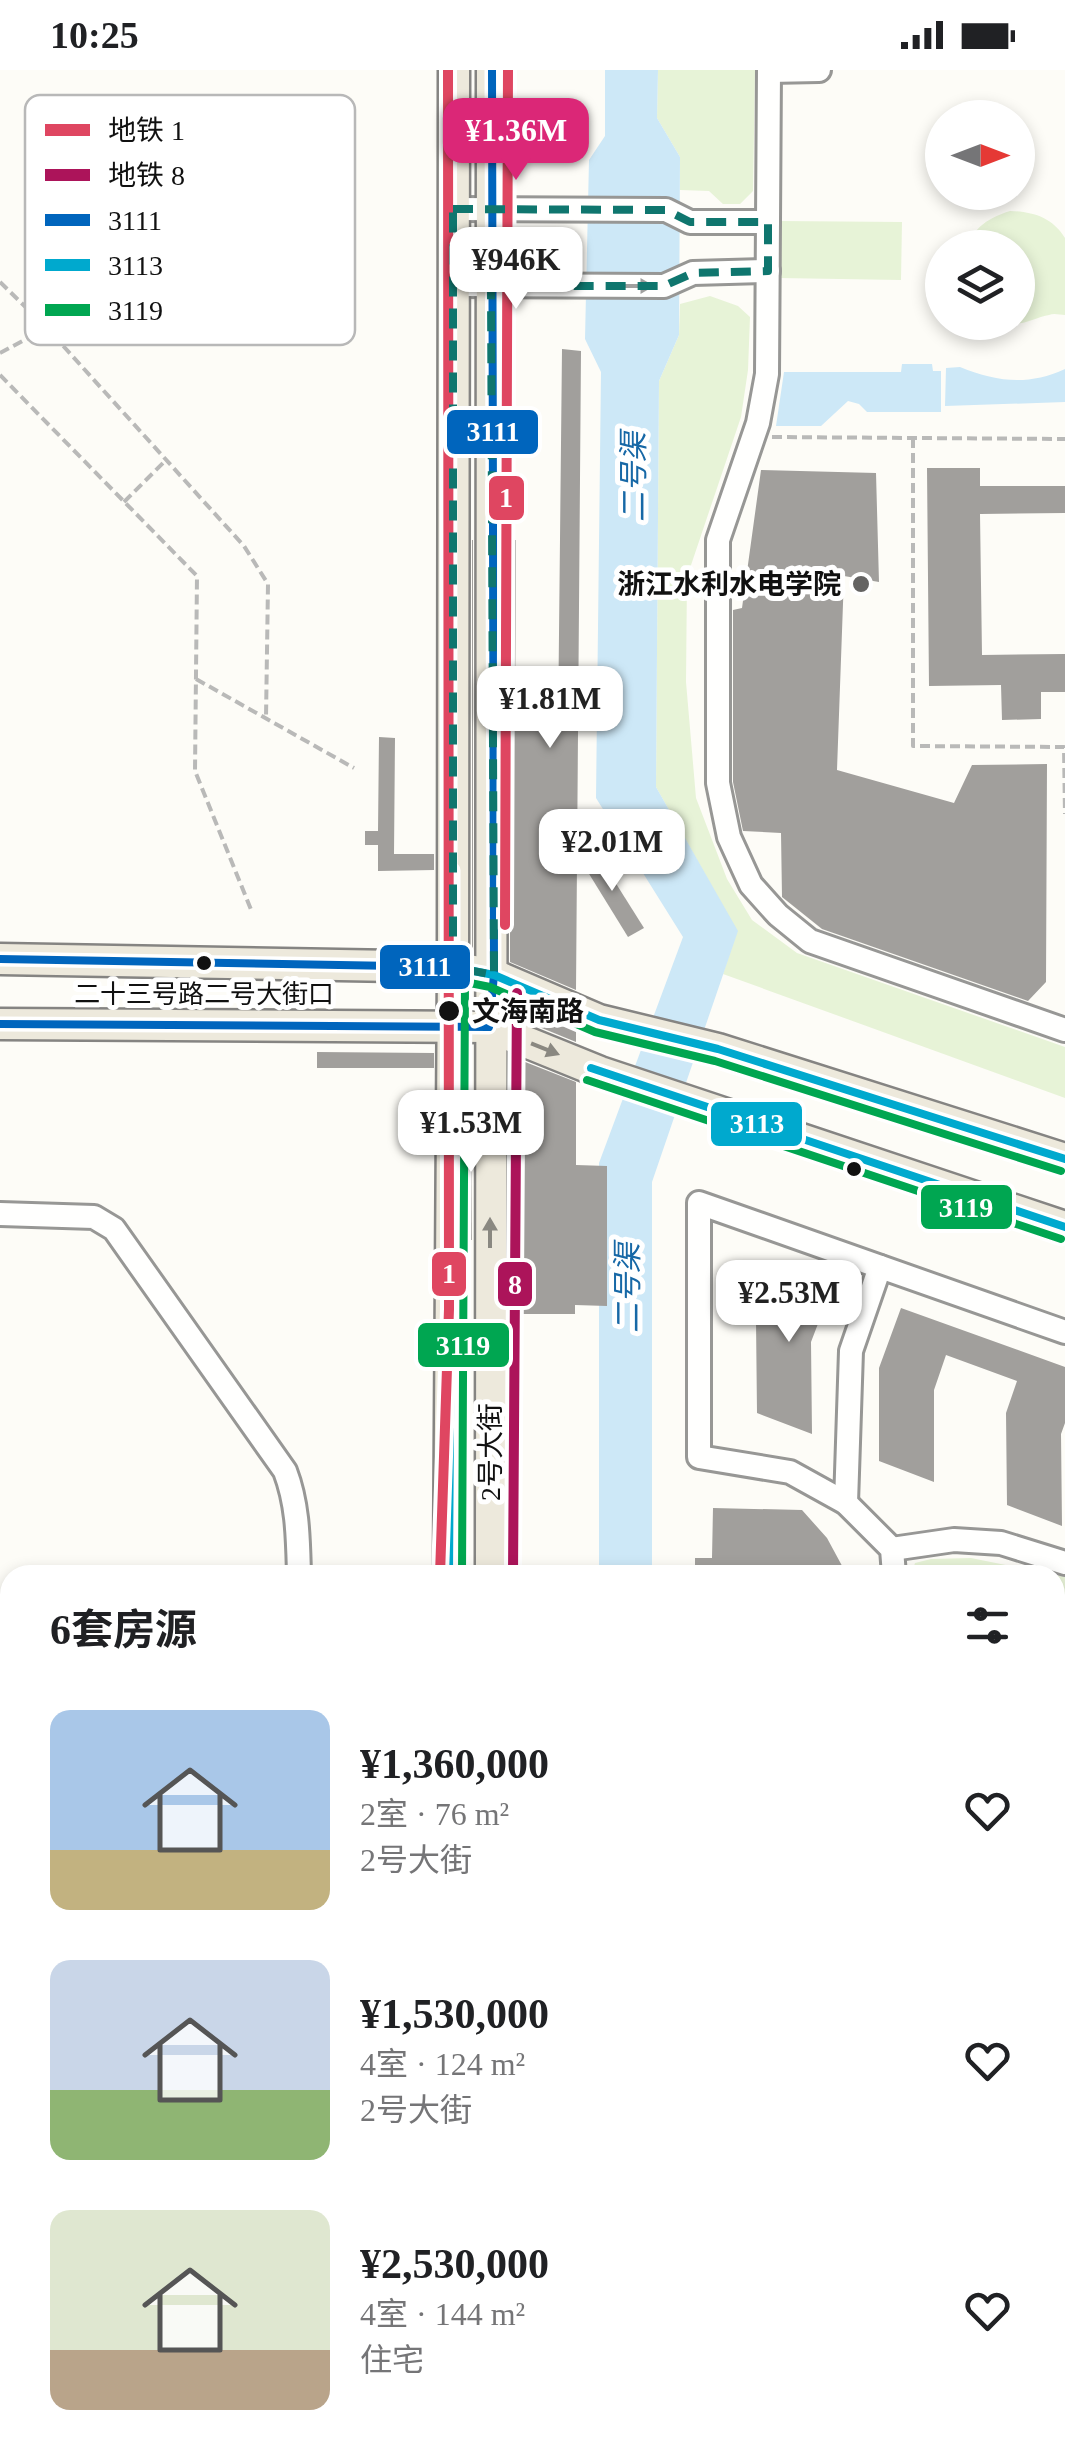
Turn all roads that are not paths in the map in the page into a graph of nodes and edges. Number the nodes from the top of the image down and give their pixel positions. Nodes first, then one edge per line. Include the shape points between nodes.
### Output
1 (454, 70) edge
2 (492, 70) edge
3 (770, 70) edge
4 (819, 70) edge
5 (492, 208) junction
6 (453, 209) junction
7 (768, 222) junction
8 (768, 270) junction
9 (453, 286) junction
10 (491, 286) junction
11 (0, 960) edge
12 (453, 966) junction
13 (494, 975) junction
14 (0, 1024) edge
15 (452, 1025) junction
16 (490, 1026) junction
17 (1065, 1030) edge
18 (1065, 1159) edge
19 (0, 1214) edge
20 (1065, 1226) edge
21 (880, 1267) junction
22 (1065, 1332) edge
23 (846, 1504) junction
24 (892, 1549) junction
25 (1065, 1562) edge
26 (299, 1565) edge
27 (448, 1565) edge
28 (491, 1565) edge
29 (893, 1565) edge

1 - 6 main road, 2号大街
2 - 5 main road, 2号大街
3 - 4 street
3 - 7 street
5 - 6 street
5 - 7 street via 666,210 690,222
5 - 10 main road, 2号大街
6 - 9 main road, 2号大街
7 - 8 street
10 -> 8 street via 664,286 693,273
8 - 17 street via 767,374 718,540 718,783 729,837 751,885 810,940
9 - 10 street
9 - 12 main road, 2号大街
10 - 13 main road, 2号大街
11 - 12 main road
12 - 13 main road
12 - 15 main road, 2号大街
13 - 16 main road, 2号大街
13 - 18 main road via 599,1020 718,1049
14 - 15 main road
15 - 16 main road
15 - 27 main road, 2号大街
16 -> 20 main road via 600,1072
28 -> 16 main road, 2号大街
19 - 26 street via 94,1217 114,1229 284,1471 294,1494
21 - 22 street
21 - 23 street via 851,1351
21 - 23 street via 699,1203 699,1458 790,1472
23 - 24 street
24 - 25 street via 954,1540 1001,1543
24 - 29 street

